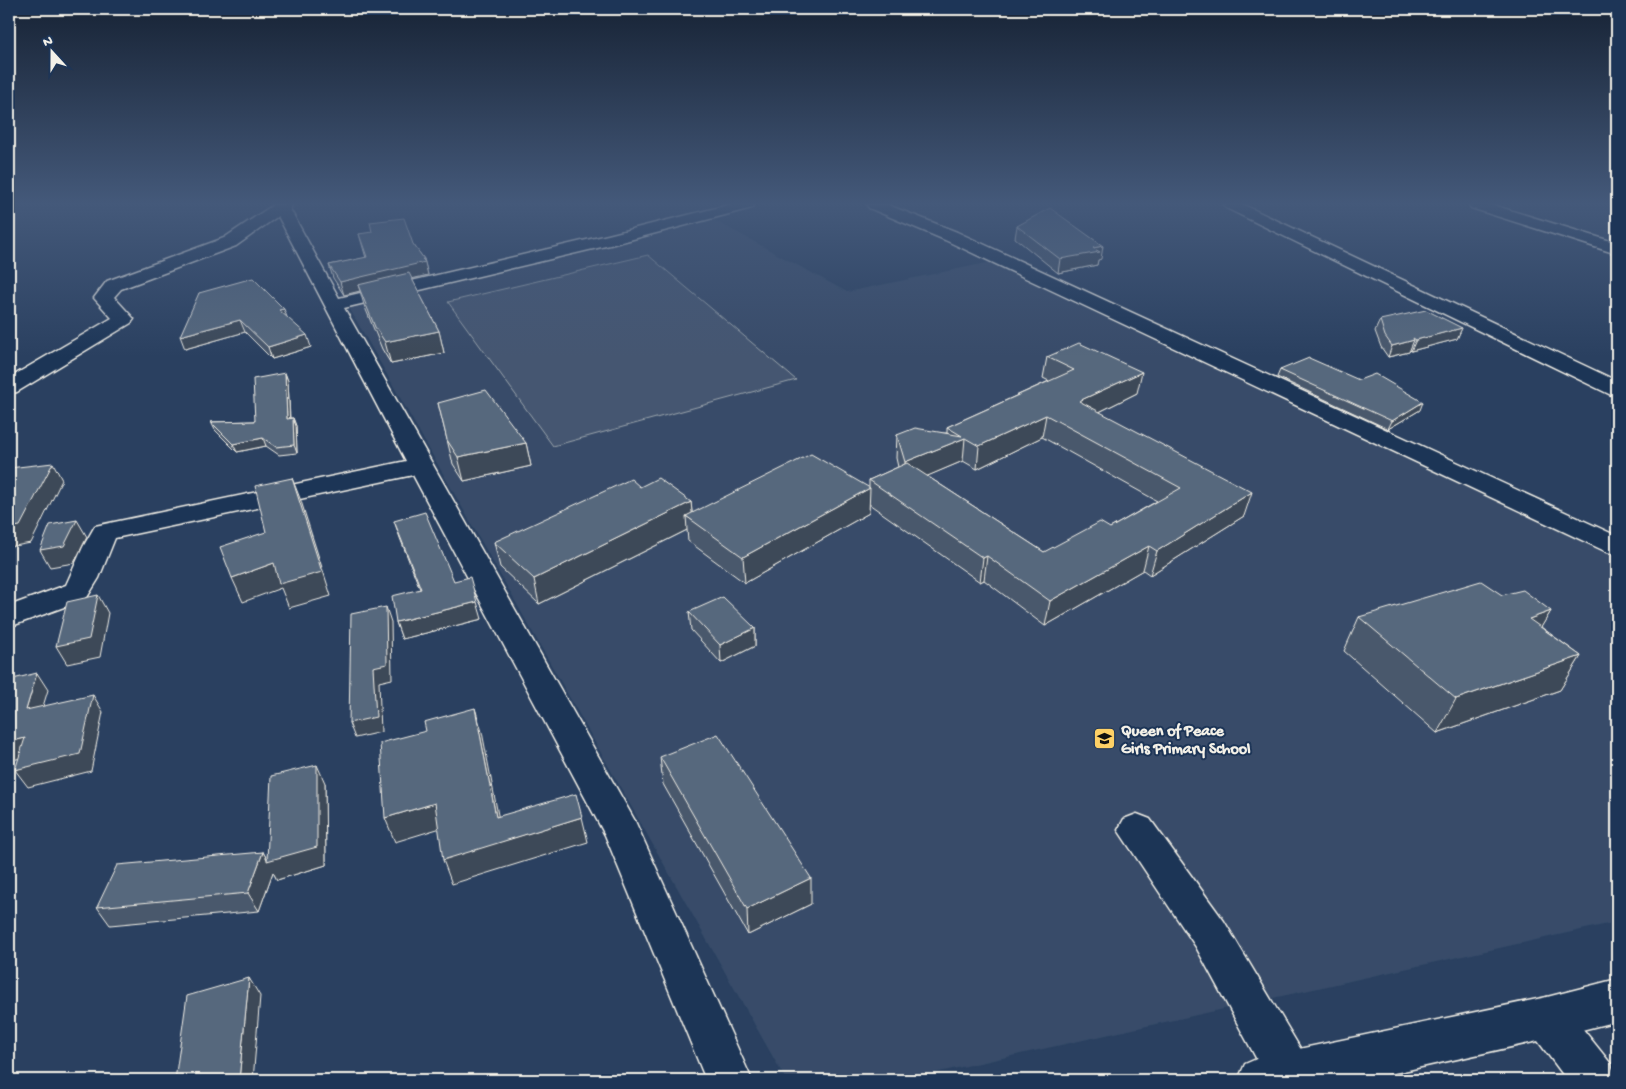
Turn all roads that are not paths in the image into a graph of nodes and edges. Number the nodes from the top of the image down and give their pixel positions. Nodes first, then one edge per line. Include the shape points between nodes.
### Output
1 (193, 256) edge
2 (307, 256) edge
3 (543, 256) edge
4 (993, 256) edge
5 (1338, 256) edge
6 (333, 305) junction
7 (9, 387) edge
8 (1617, 389) edge
9 (420, 466) junction
10 (1617, 546) edge
11 (9, 617) edge
12 (1137, 830) dead end
13 (1617, 1000) edge
14 (1547, 1018) junction
15 (1276, 1077) edge
16 (729, 1080) edge
17 (1595, 1080) edge

1 - 7 street via 114,285 104,298 124,319
2 - 6 street
3 - 6 street
4 - 10 street
5 - 8 street
6 - 9 street
9 - 11 street via 105,532 76,592
9 - 16 street via 622,832
12 - 15 street via 1210,934
13 - 14 street
14 - 15 street
14 - 17 street

